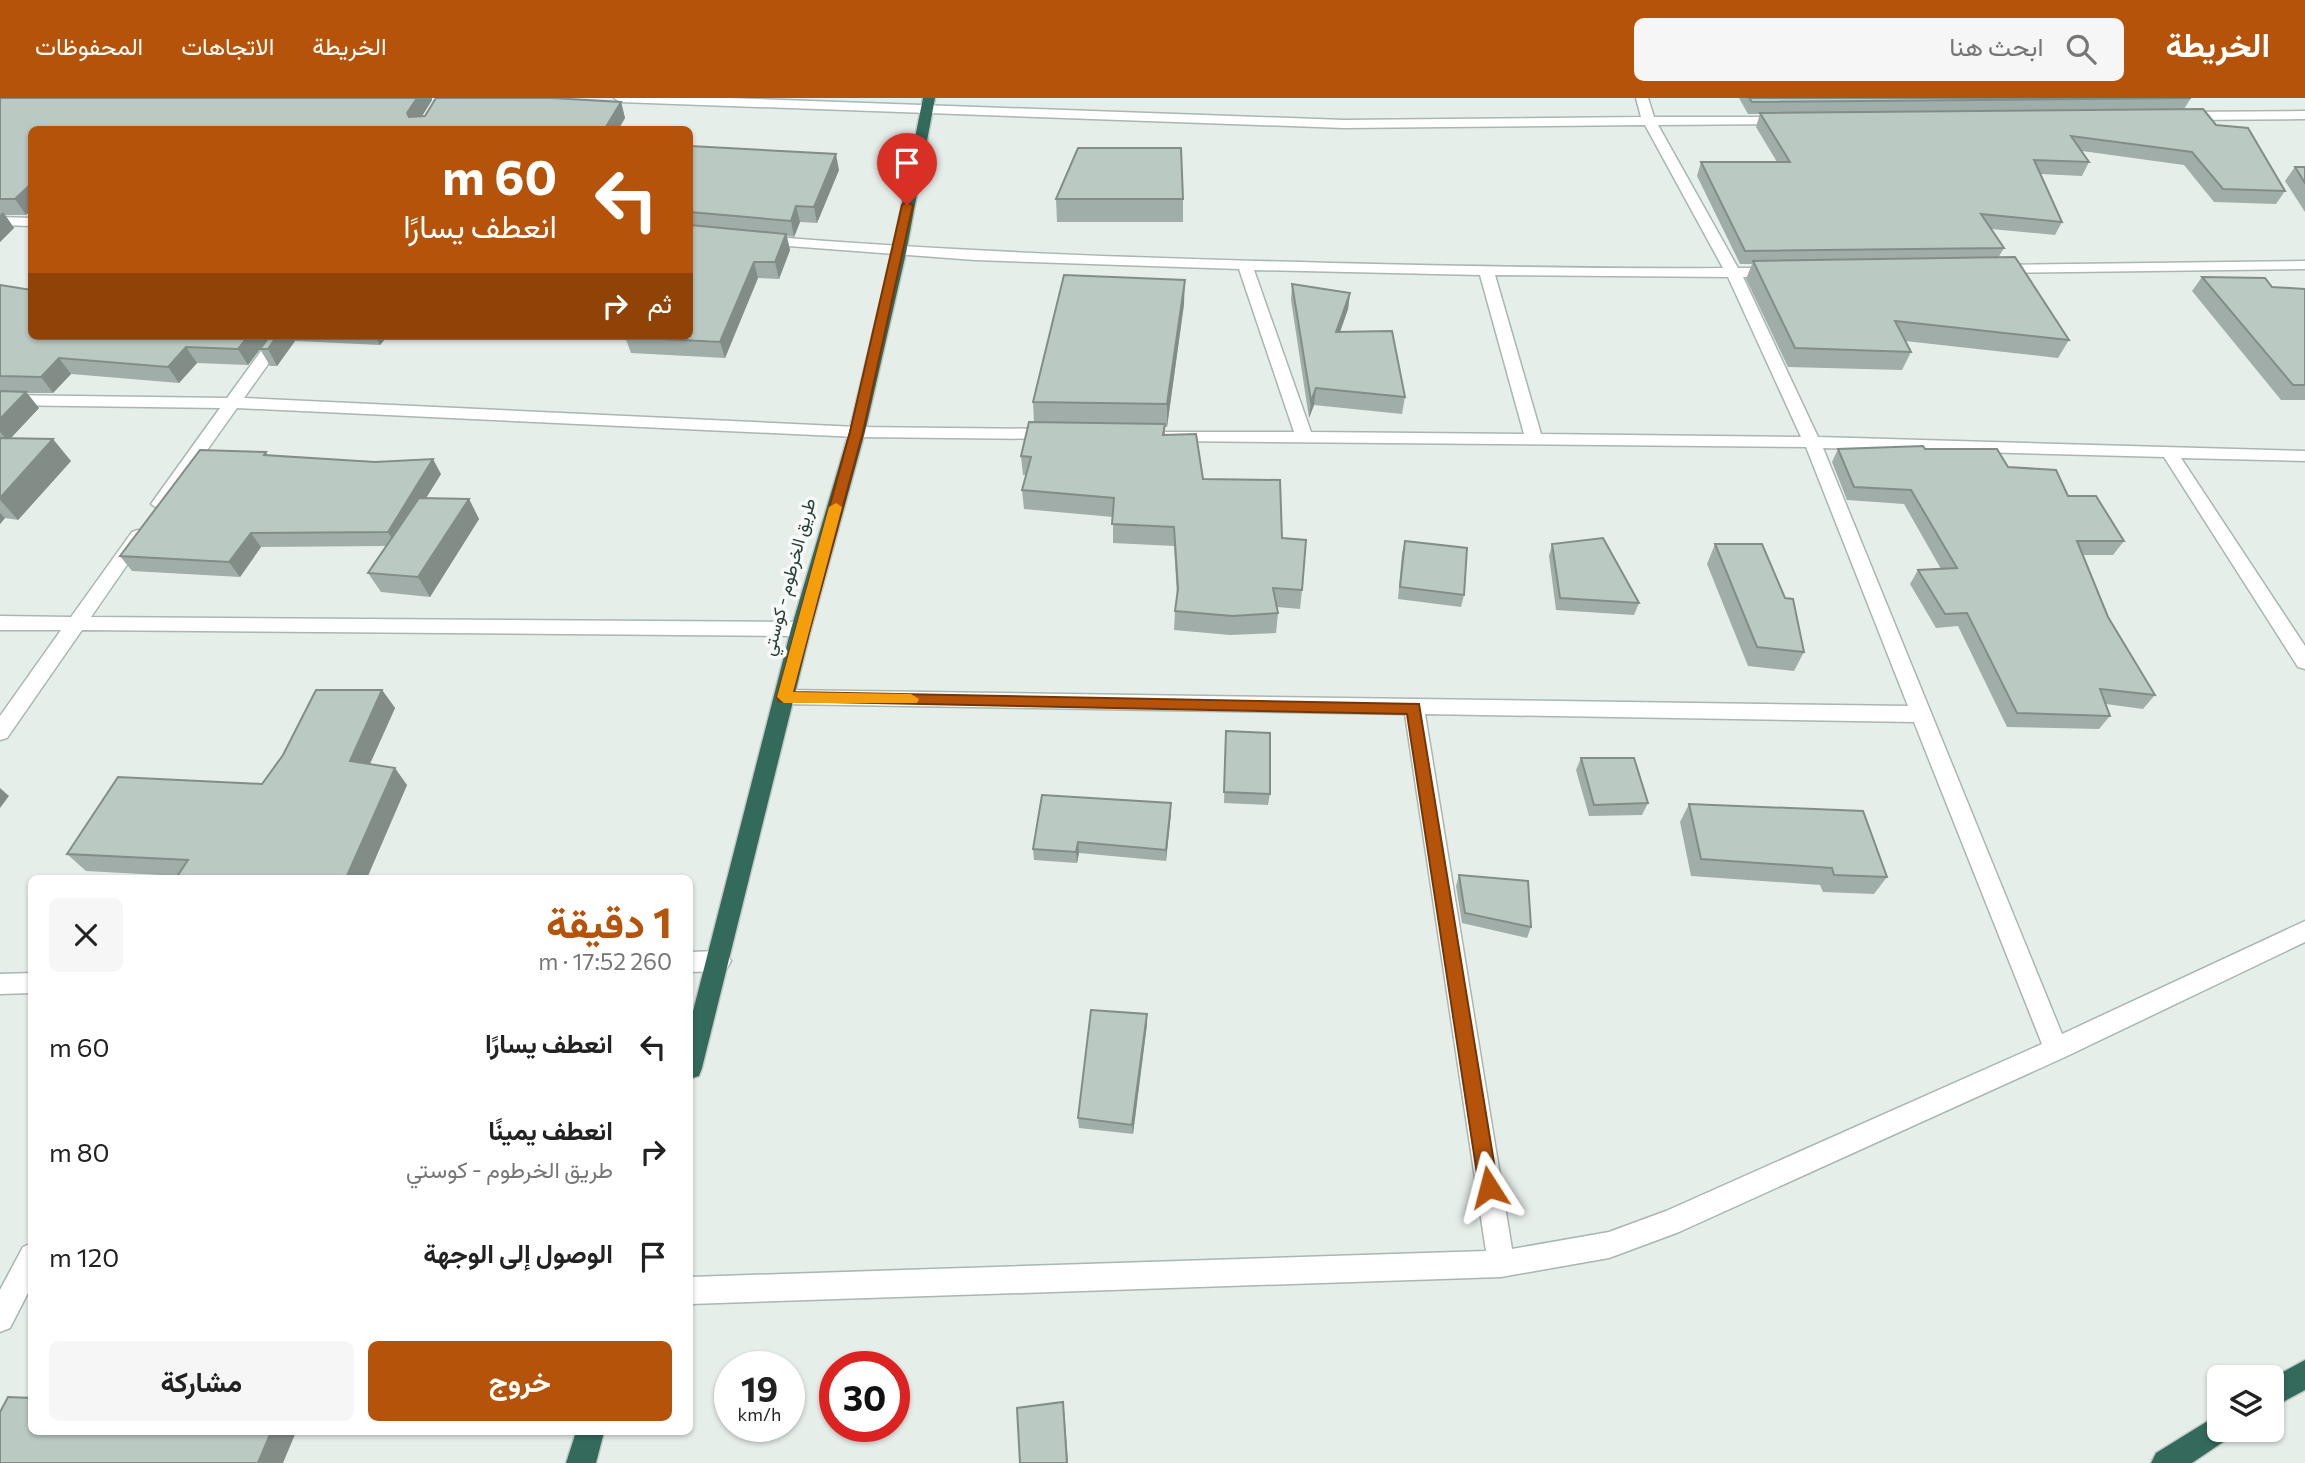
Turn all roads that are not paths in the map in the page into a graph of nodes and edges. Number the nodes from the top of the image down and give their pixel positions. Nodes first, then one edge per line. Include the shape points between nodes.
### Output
1 (620, 98) edge
2 (1642, 98) edge
3 (927, 104) edge
4 (2305, 115) edge
5 (2165, 117) edge
6 (1802, 120) edge
7 (1649, 121) junction
8 (0, 222) edge
9 (28, 222) edge
10 (742, 239) edge
11 (899, 253) junction
12 (2305, 265) edge
13 (1245, 266) junction
14 (1984, 269) edge
15 (1486, 271) junction
16 (1733, 272) junction
17 (1789, 272) edge
18 (277, 340) edge
19 (0, 400) edge
20 (232, 403) junction
21 (857, 432) junction
22 (1071, 435) edge
23 (1154, 436) edge
24 (1304, 438) junction
25 (1534, 440) junction
26 (1811, 442) junction
27 (2169, 452) junction
28 (2305, 456) edge
29 (0, 623) edge
30 (76, 623) junction
31 (801, 629) junction
32 (2305, 662) edge
33 (784, 697) junction
34 (1413, 709) junction
35 (1921, 714) junction
36 (0, 732) edge
37 (2305, 931) edge
38 (719, 961) junction
39 (693, 962) edge
40 (28, 983) edge
41 (0, 984) edge
42 (2056, 1049) junction
43 (693, 1057) edge
44 (28, 1264) edge
45 (1501, 1264) junction
46 (693, 1291) edge
47 (0, 1318) edge
48 (2305, 1374) edge
49 (2284, 1387) edge
50 (589, 1435) edge
51 (2207, 1436) edge
52 (582, 1463) edge
53 (2165, 1463) edge

1 - 3 street
2 - 7 street
3 - 7 street via 1344,124
3 - 11 highway, طريق الخرطوم - كوستي
4 - 5 street
6 - 7 street
7 - 16 street
8 - 9 street
10 - 11 street
11 - 13 street
11 - 21 highway, طريق الخرطوم - كوستي
12 - 14 street
13 - 15 street
13 - 24 street
15 - 16 street
15 - 25 street
16 - 17 street
16 - 26 street
18 - 20 street
19 - 20 street
20 - 21 street
20 - 30 street
21 - 22 street
21 - 31 highway, طريق الخرطوم - كوستي
23 - 24 street
24 - 25 street
25 - 26 street
26 - 27 street
26 - 35 street
27 - 28 street
27 - 32 street
29 - 30 street
30 - 31 street
30 - 36 street
31 - 33 highway, طريق الخرطوم - كوستي
33 - 34 street
33 - 38 highway, طريق الخرطوم - كوستي
34 - 35 street
34 - 45 street
35 - 42 street
37 - 42 street
38 - 39 street
38 - 43 highway, طريق الخرطوم - كوستي
40 - 41 street
42 - 45 street via 1670,1223 1609,1245
44 - 47 street
45 - 46 street
48 - 49 highway
50 - 52 highway
51 - 53 highway

